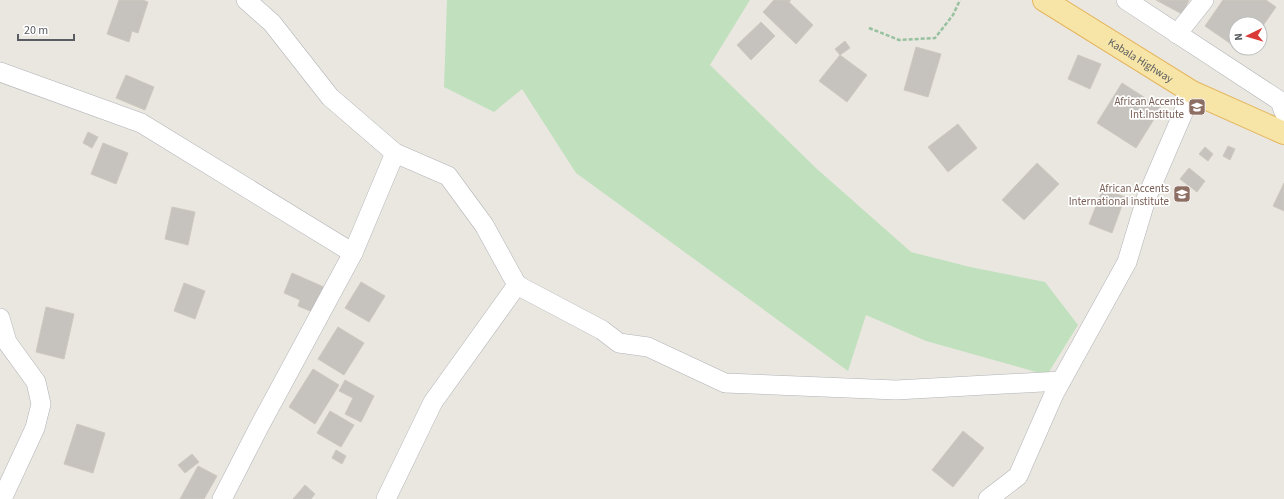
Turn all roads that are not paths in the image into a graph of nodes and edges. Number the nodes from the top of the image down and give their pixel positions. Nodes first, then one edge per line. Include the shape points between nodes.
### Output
1 (246, 0) edge
2 (1044, 0) edge
3 (1126, 0) edge
4 (1204, 0) edge
5 (1177, 34) junction
6 (0, 72) edge
7 (1192, 92) junction
8 (1284, 112) edge
9 (1284, 133) edge
10 (395, 153) junction
11 (352, 253) junction
12 (517, 285) junction
13 (0, 318) edge
14 (1061, 381) junction
15 (2, 499) edge
16 (222, 499) edge
17 (386, 499) edge
18 (988, 499) edge

1 - 10 street via 272,23 330,97
2 - 7 main road, Kabala Highway
3 - 5 street
4 - 5 street
5 - 8 street via 1280,102
6 - 11 street via 141,123
7 - 9 main road, Kabala Highway
7 - 14 street via 1146,199 1127,262
10 - 11 street
10 - 12 street via 448,176 484,225
11 - 16 street
12 - 14 street via 602,330 619,343 648,347 725,383 896,390
12 - 17 street via 433,402
13 - 15 street via 7,342 36,382 42,404 35,428
14 - 18 street via 1018,476

